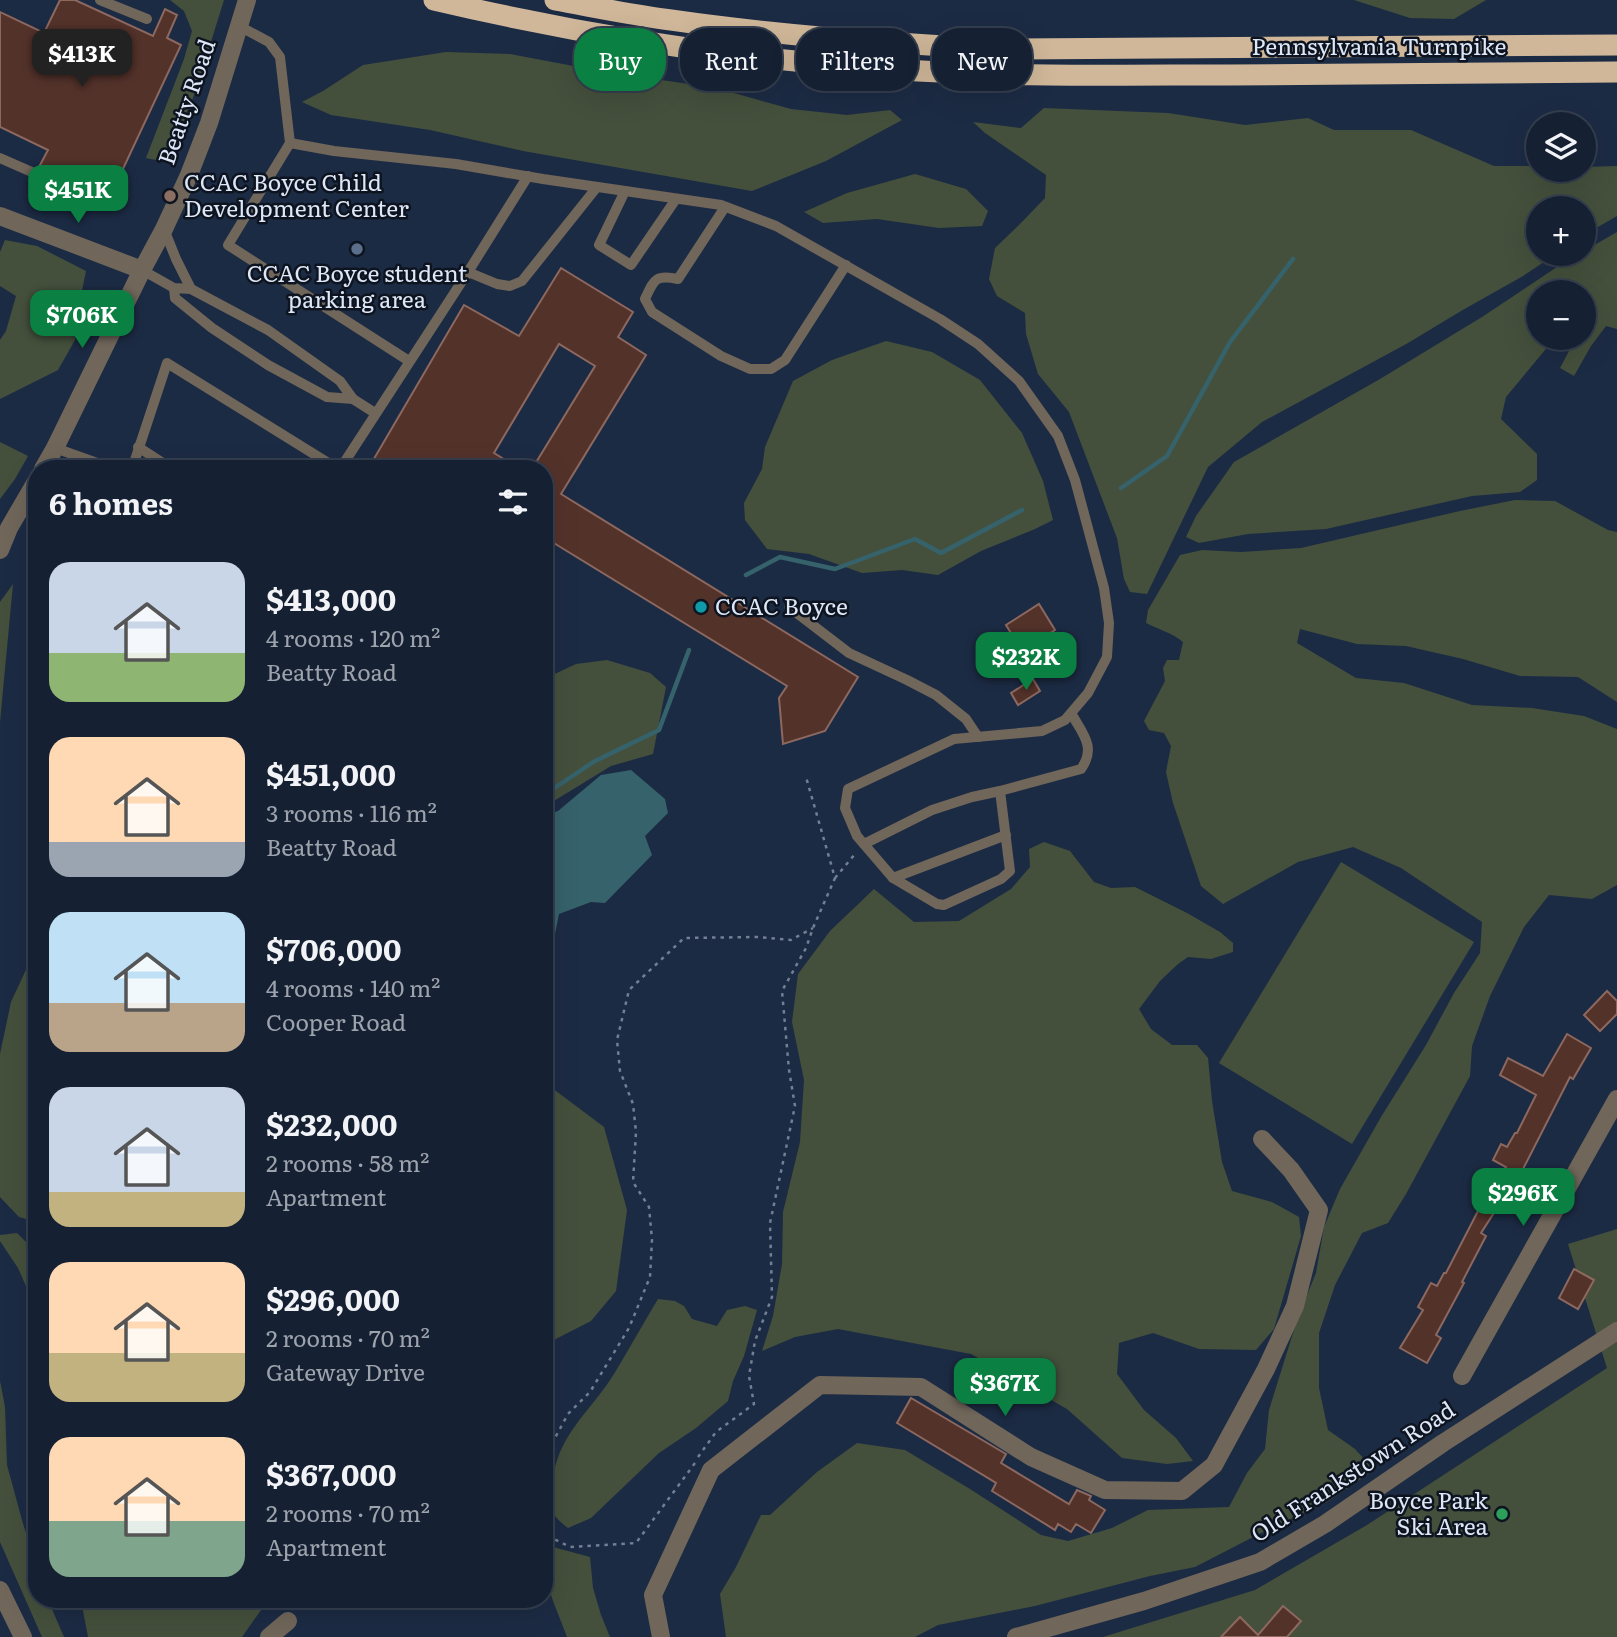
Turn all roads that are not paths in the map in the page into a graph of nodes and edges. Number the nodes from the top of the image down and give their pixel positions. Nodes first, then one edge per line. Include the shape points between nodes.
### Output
1 (100, 0) edge
2 (247, 0) edge
3 (434, 0) edge
4 (555, 0) edge
5 (147, 19) dead end
6 (239, 26) junction
7 (1617, 46) edge
8 (1617, 72) edge
9 (290, 143) junction
10 (0, 158) edge
11 (528, 176) junction
12 (597, 187) junction
13 (625, 191) junction
14 (91, 198) dead end
15 (676, 199) junction
16 (725, 207) junction
17 (0, 216) edge
18 (164, 229) junction
19 (846, 265) junction
20 (142, 270) junction
21 (468, 272) junction
22 (174, 288) junction
23 (191, 289) junction
24 (409, 361) junction
25 (353, 399) junction
26 (375, 413) junction
27 (55, 447) junction
28 (138, 447) junction
29 (48, 460) edge
30 (90, 460) edge
31 (134, 460) edge
32 (158, 460) edge
33 (324, 460) edge
34 (345, 460) edge
35 (28, 493) edge
36 (5, 527) edge
37 (0, 550) edge
38 (789, 607) dead end
39 (1071, 713) junction
40 (978, 737) junction
41 (1000, 791) junction
42 (1006, 835) junction
43 (864, 844) junction
44 (893, 878) junction
45 (1617, 1098) edge
46 (1262, 1139) dead end
47 (1617, 1331) edge
48 (1462, 1376) dead end
49 (0, 1590) edge
50 (288, 1621) dead end
51 (23, 1637) edge
52 (269, 1637) edge
53 (661, 1637) edge
54 (1016, 1637) edge

1 - 5 lane
2 - 6 street, Beatty Road
3 - 8 highway, Pennsylvania Turnpike via 658,44 887,69 1023,75
4 - 7 highway, Pennsylvania Turnpike via 733,28 981,48
6 - 9 lane via 268,42 280,58
6 - 18 street, Beatty Road via 190,175
9 - 11 lane
9 - 24 lane via 229,245
10 - 14 lane
11 - 12 lane
11 - 21 lane
12 - 13 lane
12 - 21 lane via 522,281 510,286 497,284
13 - 15 lane
13 - 15 lane via 599,245 631,265
15 - 16 lane
16 - 19 lane via 776,226
16 - 19 lane via 678,279 665,276 653,282 645,299 653,312 721,356 750,369 771,369 785,360
17 - 20 street
18 - 20 street, Beatty Road
18 - 23 lane
19 - 39 lane via 978,344 1019,381 1058,436 1075,480 1110,623 1107,657
20 - 22 lane
20 - 27 street, Beatty Road
21 - 24 lane
22 - 23 lane
22 - 25 lane via 175,298 268,365 327,397
23 - 25 lane via 268,330 340,381
24 - 26 lane
25 - 26 lane
26 - 34 lane
27 - 29 street, Beatty Road
27 - 30 lane
28 - 31 lane
28 - 32 lane
28 - 33 lane via 167,363
35 - 36 street
36 - 37 street
38 - 40 lane via 849,653 936,695 966,719
39 - 40 lane via 1042,731
39 - 41 lane via 1089,744 1081,769
40 - 43 lane via 954,739 848,789 845,807
41 - 42 lane
41 - 43 lane via 932,810
42 - 44 lane
42 - 44 lane via 1010,870 1001,879 944,905
43 - 44 lane
45 - 48 street
46 - 53 street via 1319,1210 1295,1306 1214,1465 1182,1491 1105,1490 1031,1457 921,1387 820,1385 711,1469 653,1595
47 - 54 street, Old Frankstown Road via 1260,1562
49 - 51 street
50 - 52 street

